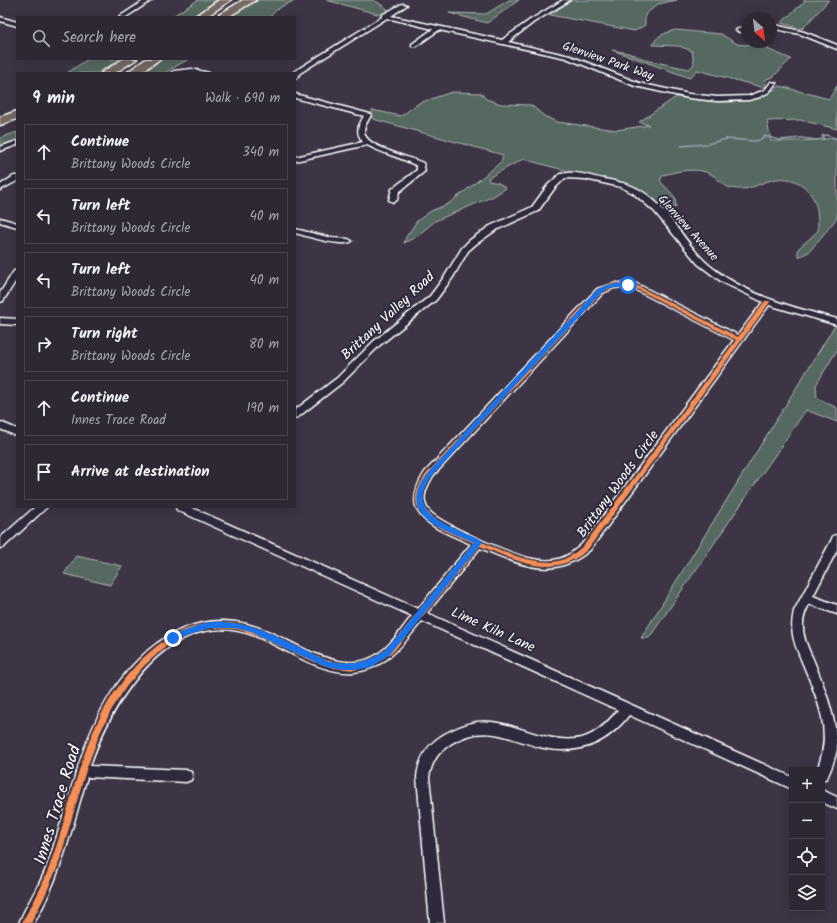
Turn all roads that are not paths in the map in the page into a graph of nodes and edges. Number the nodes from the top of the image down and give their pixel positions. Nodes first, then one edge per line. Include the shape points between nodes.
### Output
1 (149, 0) edge
2 (226, 0) edge
3 (251, 0) edge
4 (567, 0) edge
5 (404, 5) dead end
6 (0, 14) edge
7 (124, 16) edge
8 (201, 16) edge
9 (222, 16) edge
10 (384, 16) junction
11 (16, 18) edge
12 (0, 19) edge
13 (16, 24) edge
14 (777, 27) edge
15 (437, 29) junction
16 (502, 43) junction
17 (414, 45) dead end
18 (837, 47) edge
19 (129, 60) edge
20 (152, 60) edge
21 (109, 72) edge
22 (134, 72) edge
23 (184, 72) edge
24 (200, 72) edge
25 (296, 76) edge
26 (773, 83) dead end
27 (296, 96) edge
28 (16, 115) edge
29 (0, 121) edge
30 (16, 126) edge
31 (0, 132) edge
32 (16, 143) edge
33 (368, 143) junction
34 (0, 149) edge
35 (296, 159) edge
36 (565, 176) joint
37 (16, 179) edge
38 (0, 188) edge
39 (393, 200) dead end
40 (0, 220) edge
41 (16, 225) edge
42 (296, 231) edge
43 (348, 241) dead end
44 (16, 274) edge
45 (0, 281) edge
46 (11, 282) junction
47 (0, 299) edge
48 (767, 302) junction
49 (0, 321) edge
50 (16, 322) edge
51 (837, 322) edge
52 (738, 339) junction
53 (296, 414) edge
54 (0, 425) edge
55 (16, 433) edge
56 (41, 508) edge
57 (185, 508) edge
58 (837, 539) edge
59 (478, 543) junction
60 (0, 544) edge
61 (807, 598) junction
62 (837, 610) edge
63 (419, 615) junction
64 (627, 708) junction
65 (832, 715) edge
66 (824, 767) edge
67 (82, 771) junction
68 (186, 776) dead end
69 (789, 782) edge
70 (825, 797) edge
71 (837, 803) edge
72 (26, 923) edge
73 (437, 923) edge

1 - 7 street
2 - 8 highway
3 - 9 highway
4 - 16 street via 532,20
5 - 10 street
6 - 11 street
10 - 15 street, Glenview Park Way
10 - 25 street via 302,69
12 - 13 street
14 - 18 street via 802,33
15 - 16 street, Glenview Park Way
15 - 17 street
16 - 26 street, Glenview Park Way via 568,57 637,85 689,96 741,99 758,96 767,91
19 - 21 highway
20 - 22 highway
23 - 24 street
27 - 33 street via 368,115 360,131
28 - 29 highway
30 - 31 highway
32 - 34 street
33 - 35 street
33 - 39 street via 421,167 421,171 395,191
36 - 48 street, Glenview Avenue via 576,175 618,184 636,191 657,210 700,262
36 - 53 street, Brittany Valley Road via 551,187 535,209 492,228 473,242 433,298 377,343 340,380
37 - 38 street
40 - 41 street
42 - 43 street
44 - 46 street
45 - 46 street
46 - 47 street
48 - 51 street, Glenview Avenue
48 - 52 street, Brittany Woods Circle
49 - 50 street
52 - 59 street, Brittany Woods Circle via 582,552 561,563 538,564 520,560
52 - 59 street, Brittany Woods Circle via 634,286 616,285 600,291 434,468 422,484 420,502 429,518
54 - 55 street
56 - 60 street
57 - 63 street, Lime Kiln Lane
58 - 61 street
59 - 63 street
61 - 62 street
61 - 65 street via 798,617 798,636
63 - 64 street, Lime Kiln Lane
63 - 67 street, Innes Trace Road via 387,653 376,661 356,667 328,665 252,630 235,626 210,625 178,635 150,655 122,688 92,742
64 - 69 street, Lime Kiln Lane
64 - 73 street via 612,727 584,743 556,745 508,731 468,727 448,737 432,750 423,777
65 - 66 street via 831,744
67 - 68 street
67 - 72 street, Innes Trace Road via 54,867 40,900
70 - 71 street

